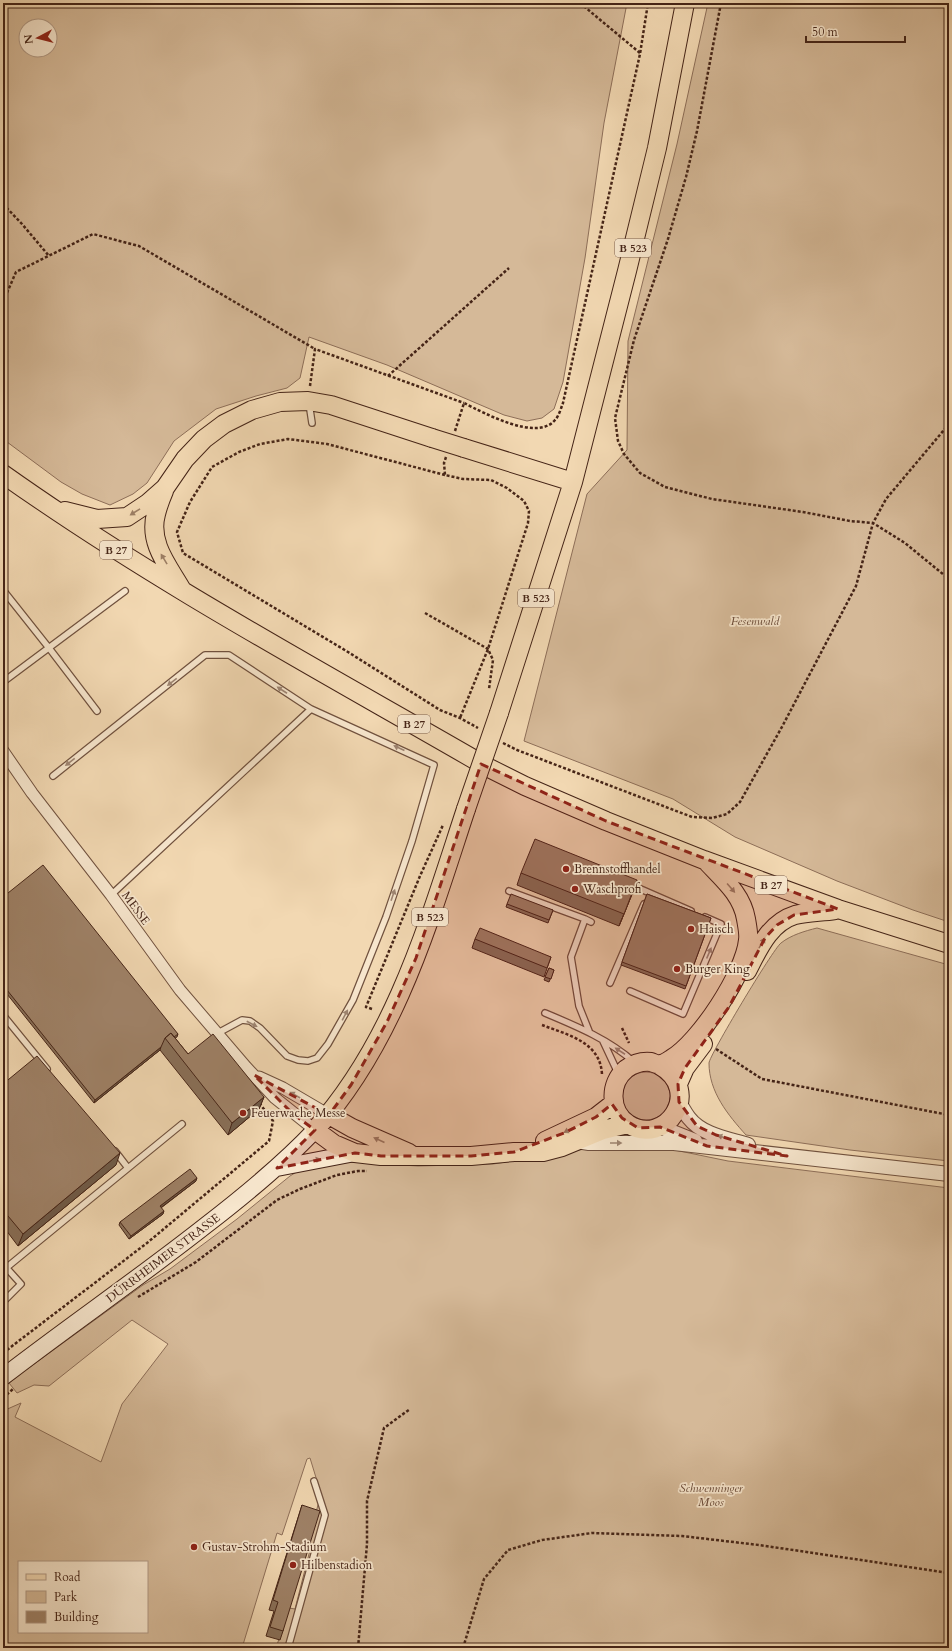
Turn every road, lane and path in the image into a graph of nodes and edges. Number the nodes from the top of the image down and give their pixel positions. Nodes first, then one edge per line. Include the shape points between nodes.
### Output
1 (580, 3) edge
2 (648, 3) edge
3 (685, 3) edge
4 (721, 3) edge
5 (640, 54) junction
6 (3, 204) edge
7 (49, 256) junction
8 (509, 268) dead end
9 (3, 302) edge
10 (315, 349) junction
11 (388, 376) junction
12 (308, 401) junction
13 (464, 403) junction
14 (461, 412) dead end
15 (312, 423) dead end
16 (949, 424) edge
17 (444, 463) dead end
18 (3, 474) edge
19 (445, 475) junction
20 (573, 482) junction
21 (165, 488) junction
22 (49, 506) junction
23 (873, 524) junction
24 (949, 579) edge
25 (3, 590) edge
26 (125, 590) dead end
27 (184, 592) junction
28 (424, 613) dead end
29 (49, 648) junction
30 (488, 649) junction
31 (3, 682) edge
32 (488, 694) dead end
33 (311, 709) junction
34 (97, 711) dead end
35 (460, 718) junction
36 (479, 729) dead end
37 (498, 740) dead end
38 (3, 751) edge
39 (53, 776) dead end
40 (443, 825) dead end
41 (704, 860) junction
42 (636, 887) edge
43 (509, 891) dead end
44 (648, 893) junction
45 (111, 895) junction
46 (838, 909) junction
47 (695, 913) edge
48 (702, 916) edge
49 (585, 919) junction
50 (592, 922) dead end
51 (949, 944) edge
52 (610, 983) dead end
53 (630, 991) dead end
54 (372, 1009) dead end
55 (545, 1013) dead end
56 (3, 1015) edge
57 (542, 1025) dead end
58 (622, 1028) dead end
59 (589, 1031) junction
60 (218, 1033) junction
61 (602, 1041) junction
62 (705, 1041) junction
63 (629, 1043) dead end
64 (635, 1064) junction
65 (659, 1065) junction
66 (254, 1075) junction
67 (53, 1076) edge
68 (619, 1076) junction
69 (601, 1082) dead end
70 (678, 1084) junction
71 (679, 1102) junction
72 (259, 1103) edge
73 (614, 1103) junction
74 (329, 1115) junction
75 (949, 1115) edge
76 (182, 1124) dead end
77 (628, 1124) junction
78 (660, 1126) junction
79 (315, 1130) junction
80 (577, 1141) junction
81 (108, 1143) edge
82 (707, 1146) junction
83 (514, 1152) junction
84 (355, 1153) junction
85 (415, 1156) junction
86 (787, 1156) junction
87 (128, 1168) junction
88 (277, 1168) junction
89 (373, 1171) dead end
90 (949, 1174) edge
91 (4, 1266) edge
92 (133, 1300) dead end
93 (3, 1302) edge
94 (3, 1353) edge
95 (3, 1377) edge
96 (18, 1384) dead end
97 (3, 1398) edge
98 (410, 1409) dead end
99 (314, 1481) dead end
100 (949, 1572) edge
101 (288, 1648) edge
102 (358, 1648) edge
103 (463, 1648) edge

1 - 5 path
2 - 5 path
3 - 20 main road, B 523 via 657,148
4 - 23 path via 686,178 634,340 615,418 618,441 624,454 640,473 665,487 712,499
5 - 13 path via 563,403 555,420 544,428 529,428 495,418
6 - 7 path
7 - 9 path via 16,272
7 - 10 path via 93,234 140,246
8 - 11 path
10 - 11 path
10 - 12 path
11 - 13 path
12 - 15 lane
12 - 20 main road, bridge via 331,405
12 - 21 main road via 280,402 252,410 224,424 204,439
13 - 14 path
16 - 23 path via 886,499
17 - 19 path
18 - 22 main road, B 27
19 - 30 path via 463,479 491,480 524,501 529,511 528,523
19 - 35 path via 327,444 288,439 260,444 212,467 190,502 177,532 183,553 440,710
20 - 74 main road, B 523, bridge via 499,713 416,958 387,1022 351,1085
21 -> 22 main road via 135,512 117,519 97,519
27 -> 21 main road via 157,548 154,534 155,515
22 - 27 main road, B 27
23 - 24 path via 905,543
23 - 37 path via 856,586 740,802 727,814 712,818 692,817 517,750
25 - 29 lane
26 - 29 lane
27 - 41 main road, B 27 via 489,768 606,821
28 - 30 path
29 - 31 lane
29 - 34 lane
30 - 32 path via 493,660
30 - 35 path
33 -> 39 lane via 229,655 205,656
33 - 45 lane
60 -> 33 lane via 242,1020 250,1021 288,1056 308,1061 317,1058 353,1000 386,917 434,765
35 - 36 path
38 - 45 street, MESSE
40 - 54 path via 366,1007
41 - 46 main road, B 27
41 -> 65 main road via 739,897 746,918 748,940 729,989 704,1028 684,1051
42 - 44 lane
43 - 49 lane
44 - 47 lane
44 - 52 lane
45 - 60 street, MESSE via 180,990
46 - 51 main road, B 27
62 -> 46 main road via 729,1007 765,938 777,925 794,915
53 -> 48 lane via 683,1014 721,924
49 - 50 lane
49 - 59 lane via 571,957 580,1006
55 - 59 lane
56 - 67 lane
57 - 69 path via 577,1039 593,1049 602,1064
58 - 63 path
59 - 61 lane
60 - 66 street, MESSE
64 -> 61 lane via 622,1052
61 - 68 lane
62 - 70 main road via 685,1068
62 - 75 path via 762,1079
64 - 65 main road via 647,1062
64 - 68 main road
65 - 70 main road via 674,1076
74 -> 66 street, MESSE via 283,1088
66 - 79 street, MESSE via 275,1098
68 - 73 main road via 615,1084
70 - 71 main road
71 - 78 main road via 669,1121
86 -> 71 street via 707,1131 689,1119
72 - 94 path via 273,1121 269,1141 147,1243
73 - 77 main road
73 -> 83 main road via 596,1117 564,1133
74 - 79 main road, B 523
85 -> 74 main road
76 - 87 lane
77 - 78 main road via 649,1129
77 - 80 main road via 602,1130
78 - 82 street
79 - 84 main road via 334,1144
79 - 88 main road, DÜRRHEIMER STRASSE
80 -> 82 street via 589,1144 674,1143
80 - 83 main road via 543,1152
81 - 87 lane
82 - 86 street
83 - 85 main road via 471,1156
84 - 85 main road
88 -> 84 main road
86 - 90 street
87 - 91 lane
88 - 95 main road, DÜRRHEIMER STRASSE via 170,1254
89 - 92 path via 337,1175 277,1200 196,1262
91 - 93 lane via 21,1284
96 - 97 path
98 - 102 path via 384,1428 367,1501 367,1544
99 - 101 lane via 324,1515
100 - 103 path via 682,1536 592,1533 542,1540 508,1550 484,1579

